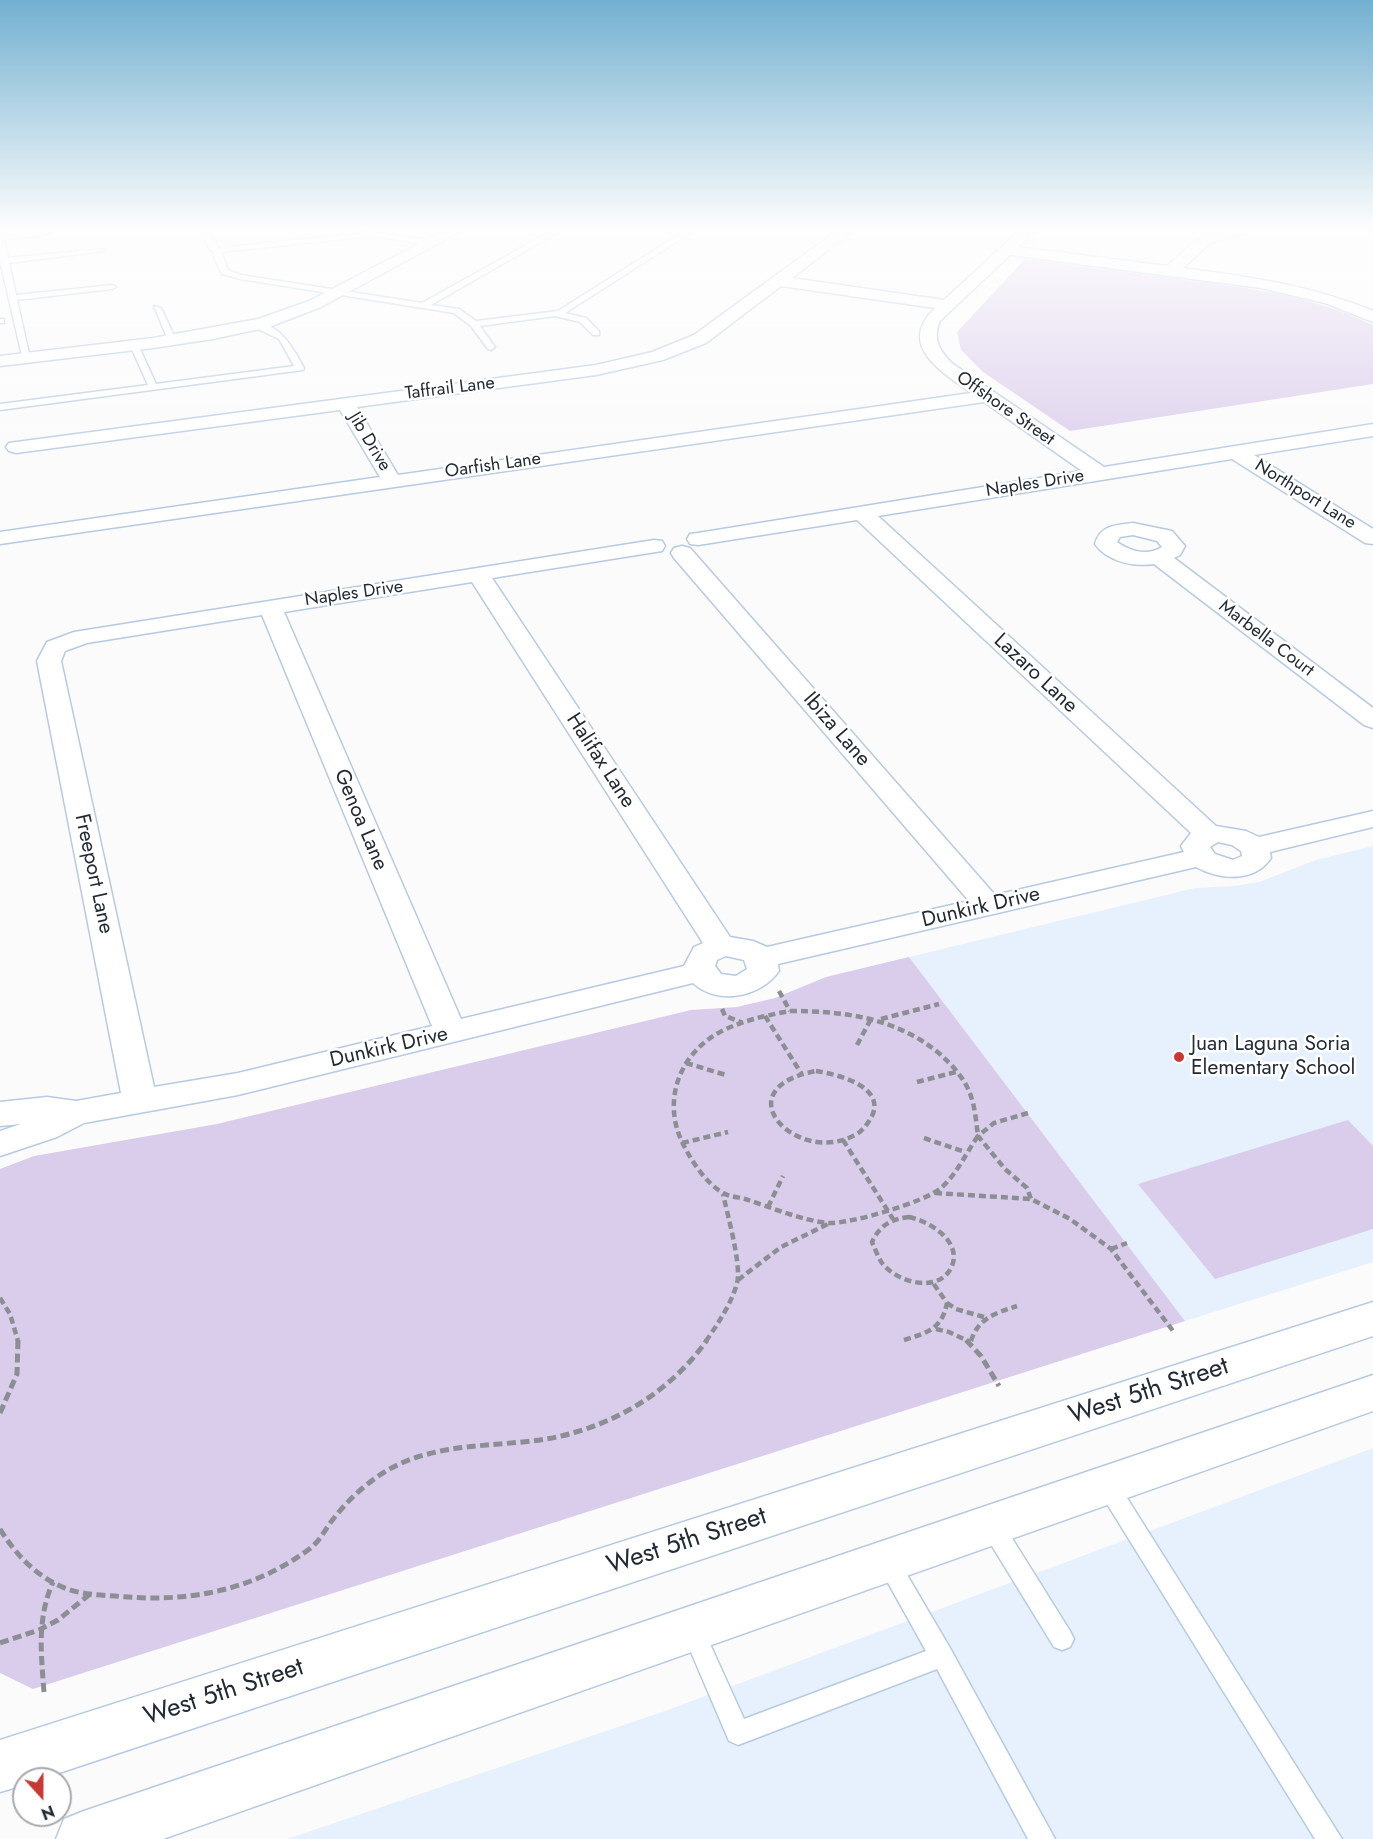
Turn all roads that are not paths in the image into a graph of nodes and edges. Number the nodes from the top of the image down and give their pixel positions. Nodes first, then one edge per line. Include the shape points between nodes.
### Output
1 (16, 316) edge
2 (161, 316) edge
3 (284, 316) edge
4 (463, 316) edge
5 (541, 316) edge
6 (564, 316) edge
7 (731, 316) edge
8 (938, 316) edge
9 (474, 324) junction
10 (256, 325) junction
11 (596, 333) dead end
12 (172, 340) junction
13 (134, 345) junction
14 (491, 347) dead end
15 (26, 358) junction
16 (0, 361) edge
17 (153, 387) junction
18 (986, 396) junction
19 (345, 403) junction
20 (0, 406) edge
21 (1373, 430) edge
22 (16, 447) dead end
23 (1237, 453) junction
24 (1100, 474) junction
25 (392, 481) junction
26 (861, 512) junction
27 (0, 538) edge
28 (1373, 538) edge
29 (677, 541) junction
30 (1159, 557) dead end
31 (479, 575) junction
32 (270, 607) junction
33 (55, 646) joint
34 (1373, 720) edge
35 (1373, 819) edge
36 (1205, 846) junction
37 (989, 906) junction
38 (721, 947) junction
39 (761, 958) junction
40 (700, 972) junction
41 (451, 1034) junction
42 (140, 1103) junction
43 (76, 1113) junction
44 (0, 1114) edge
45 (0, 1144) edge
46 (1370, 1324) edge
47 (1373, 1394) edge
48 (1107, 1485) junction
49 (992, 1526) junction
50 (888, 1563) junction
51 (692, 1630) junction
52 (1062, 1639) dead end
53 (942, 1656) junction
54 (0, 1766) edge
55 (84, 1839) edge
56 (1042, 1839) edge
57 (1329, 1839) edge

1 - 15 lane
2 - 12 lane
3 - 10 street
4 - 9 lane
5 - 9 lane
6 - 11 lane via 583,320
7 - 19 street, Taffrail Lane via 700,339 648,359 596,370
8 - 18 street, Offshore Street via 928,328 930,349 947,368
9 - 14 lane
10 - 12 street
10 - 17 lane via 282,337 300,368
12 - 13 street
13 - 15 street
13 - 17 lane
15 - 16 street
17 - 20 lane
18 - 24 street, Offshore Street
18 - 25 street, Oarfish Lane
19 - 22 street, Taffrail Lane
19 - 25 street, Jib Drive
21 - 23 street, Naples Drive
23 - 24 street, Naples Drive
23 - 28 street, Northport Lane
24 - 26 street, Naples Drive
25 - 27 street, Oarfish Lane
26 - 29 street, Naples Drive
26 - 36 street, Lazaro Lane
29 - 31 street, Naples Drive
29 - 37 street, Ibiza Lane
30 - 34 street, Marbella Court
31 - 32 street, Naples Drive
31 - 38 street, Halifax Lane
32 - 33 street, Naples Drive via 82,637
32 - 41 street, Genoa Lane
33 - 42 street, Freeport Lane via 49,661
35 - 36 street via 1254,847 1257,858 1238,868 1217,866
36 - 37 street, Dunkirk Drive
37 - 39 street, Dunkirk Drive
38 - 39 street via 749,950
38 - 40 street via 705,954
39 - 40 street via 763,971 759,978 743,985 722,986
40 - 41 street, Dunkirk Drive
41 - 42 street, Dunkirk Drive
42 - 43 street, Dunkirk Drive
43 - 44 street, Dunkirk Drive via 47,1109
43 - 45 street, Dunkirk Drive
46 - 54 main road, West 5th Street
47 - 48 main road
48 - 49 main road
48 - 57 lane
49 - 50 main road
49 - 52 lane
50 - 51 main road
50 - 53 lane
51 - 53 lane via 738,1733
51 - 55 main road
53 - 56 lane

